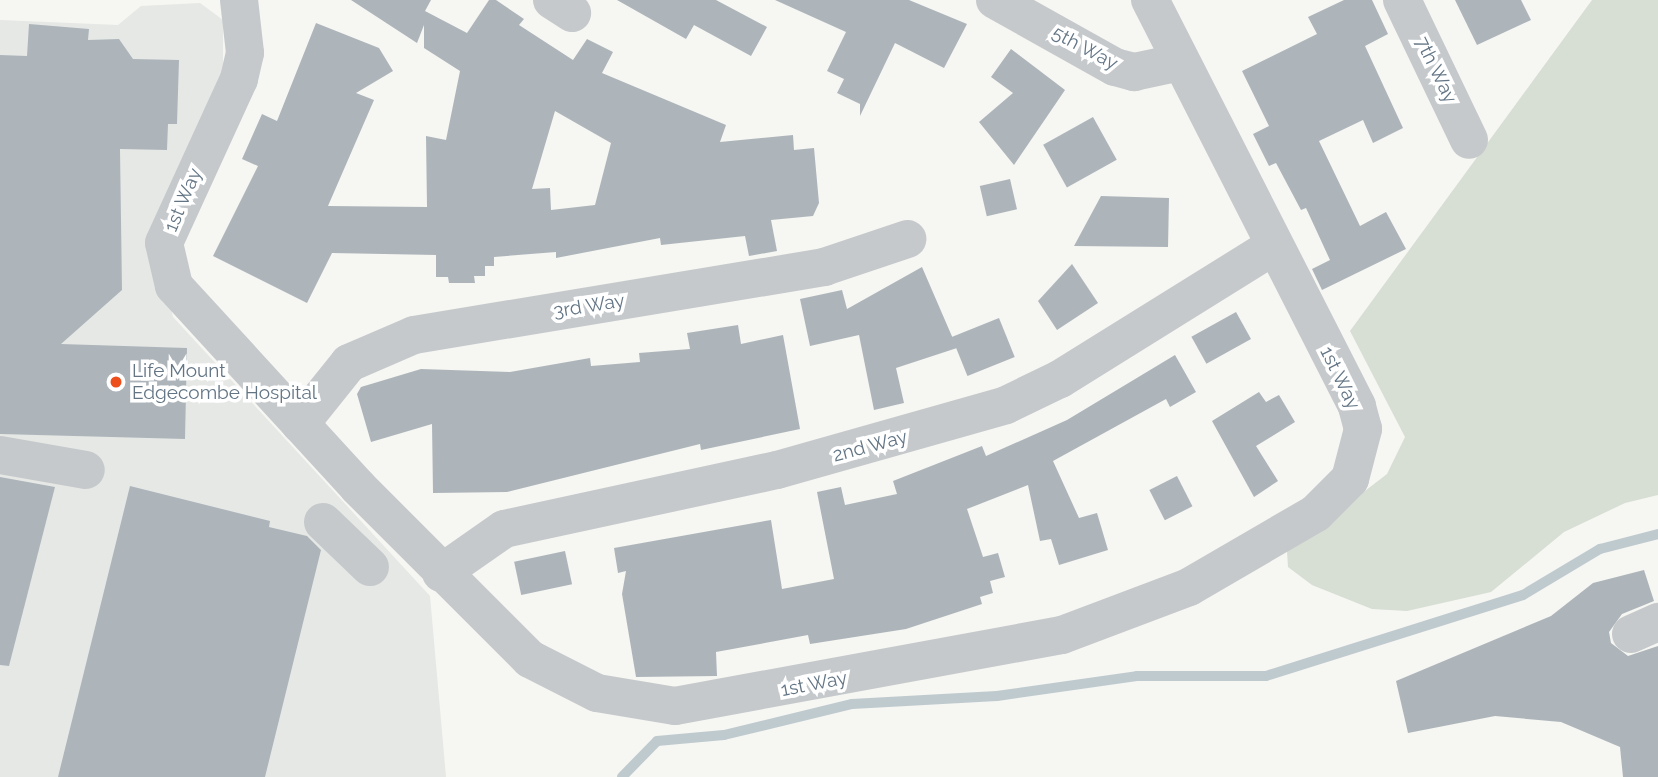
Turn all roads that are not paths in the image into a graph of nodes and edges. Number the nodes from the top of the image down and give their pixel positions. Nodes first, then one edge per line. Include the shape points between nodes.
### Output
1 (239, 0) edge
2 (995, 0) edge
3 (1150, 0) edge
4 (1402, 0) edge
5 (1181, 62) junction
6 (1469, 140) dead end
7 (907, 239) dead end
8 (1272, 247) junction
9 (300, 424) junction
10 (0, 455) edge
11 (86, 470) dead end
12 (323, 522) dead end
13 (370, 567) dead end
14 (441, 573) junction

1 - 9 street, 1st Way via 245,53 239,79 170,222 166,263 187,305
2 - 5 street, 5th Way via 1115,67 1134,72
3 - 5 street, 1st Way
4 - 6 street, 7th Way
5 - 8 street, 1st Way
7 - 9 street, 3rd Way via 824,267 414,335 349,362
8 - 14 street, 2nd Way via 1060,379 1006,405 777,470 503,529
8 - 14 street, 1st Way via 1357,406 1360,454 1339,496 1316,513 1189,587 1137,609 995,650 675,706 633,702 564,679 530,659
9 - 14 street, 1st Way
10 - 11 street
12 - 13 street

